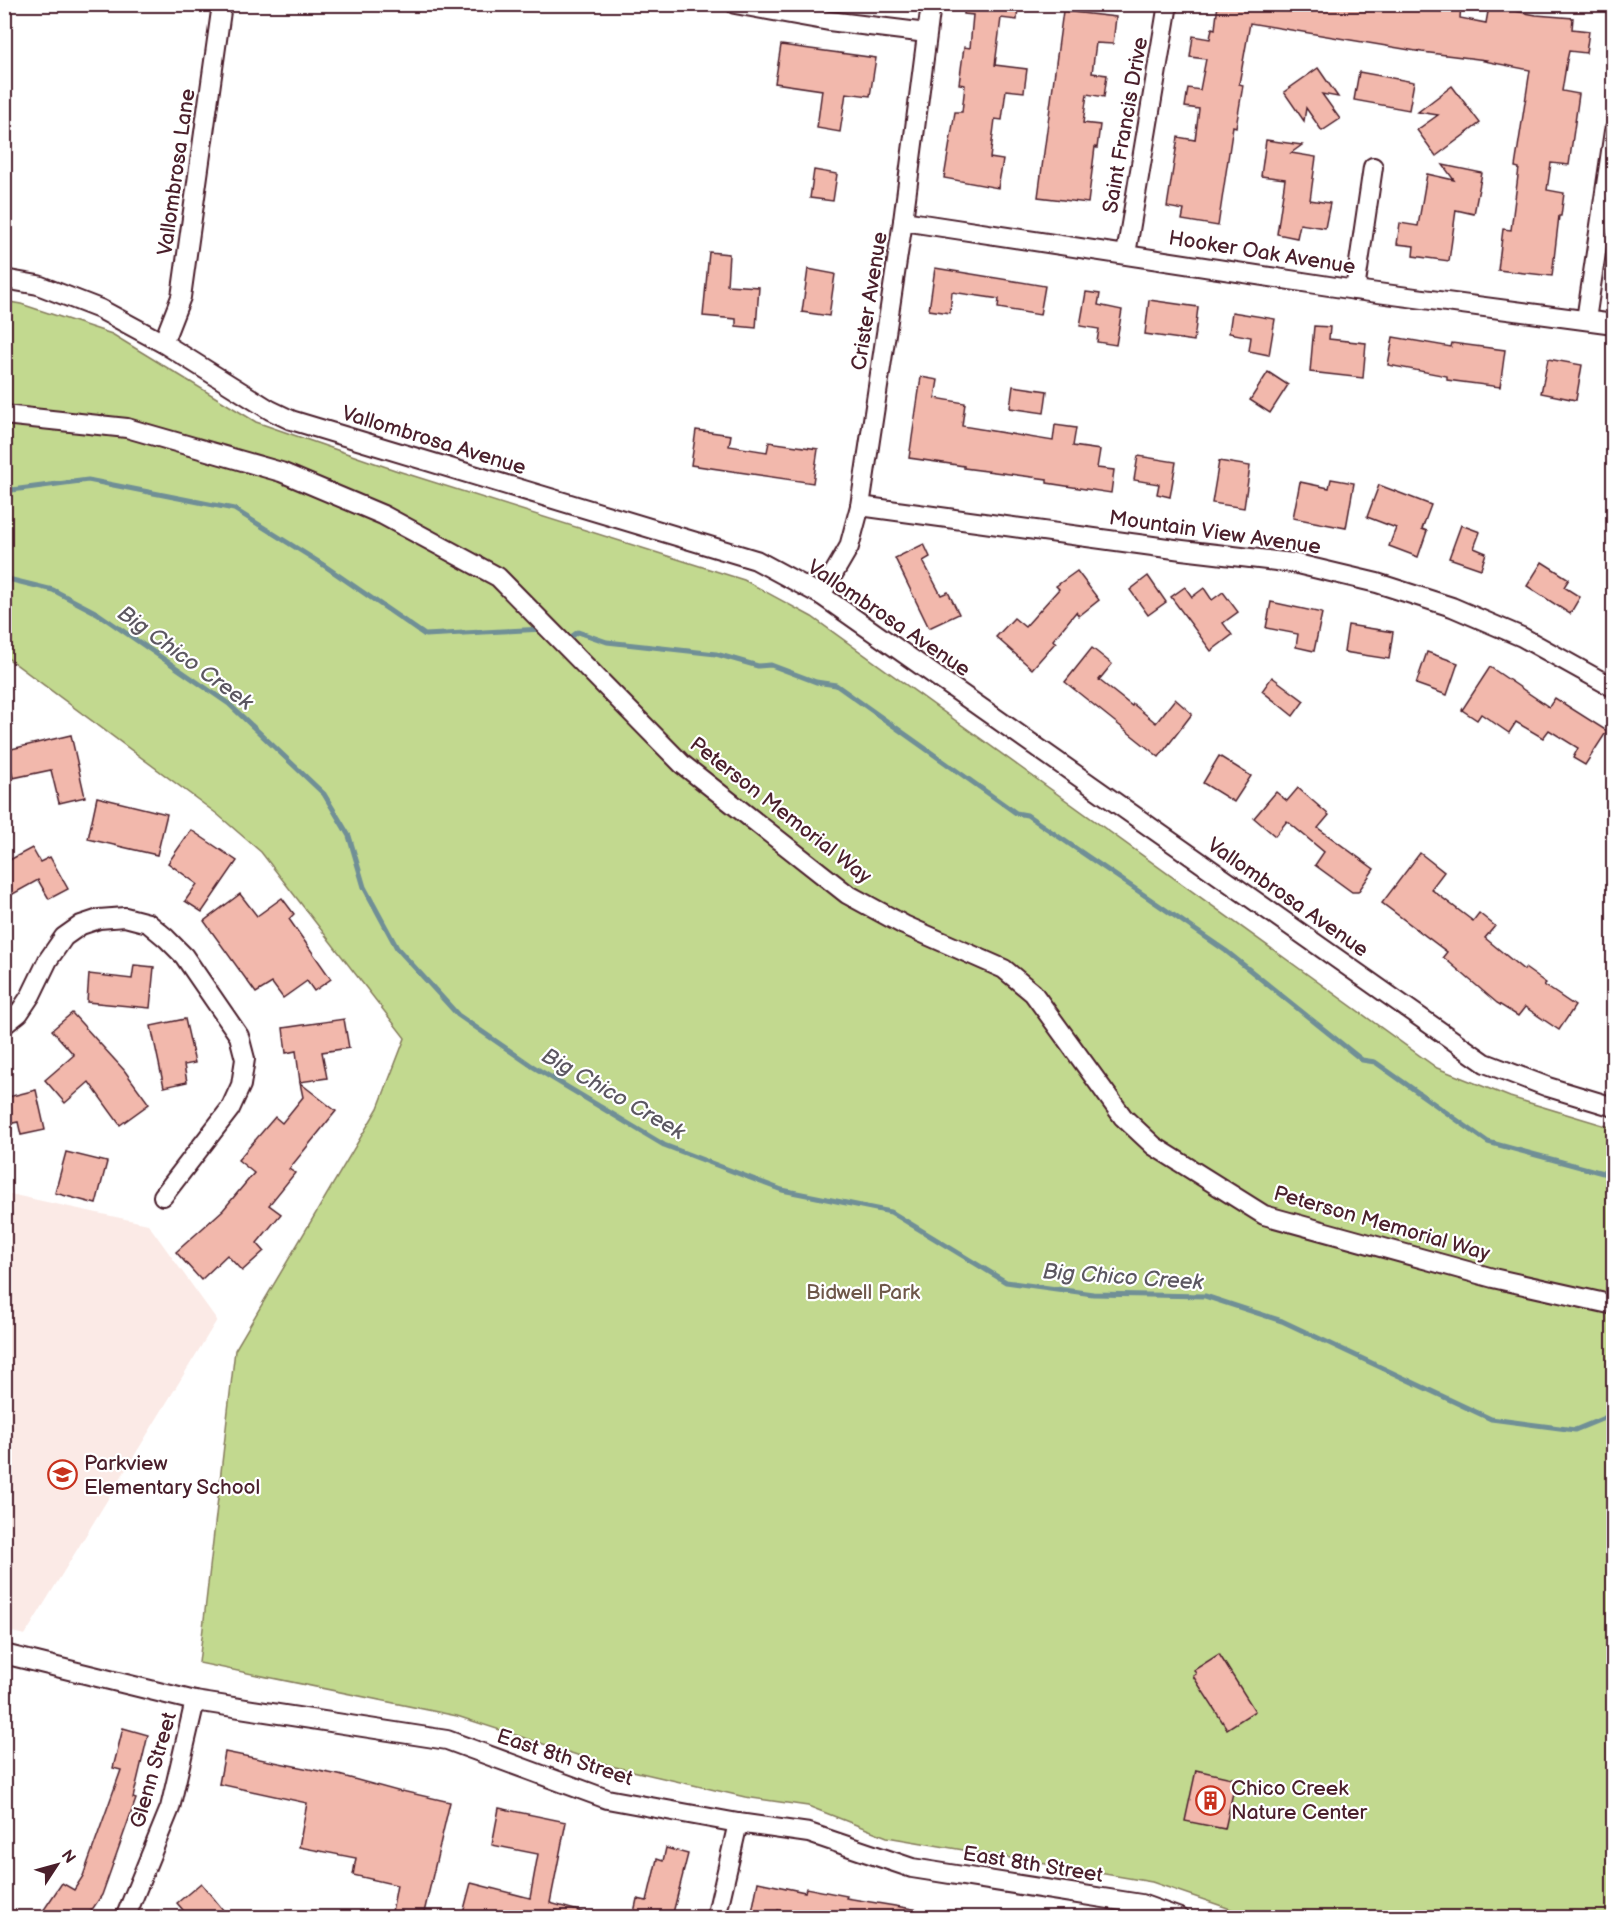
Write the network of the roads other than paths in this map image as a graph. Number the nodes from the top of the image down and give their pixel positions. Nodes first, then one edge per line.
1 (222, 4) edge
2 (735, 4) edge
3 (931, 4) edge
4 (1168, 4) edge
5 (927, 33) junction
6 (1614, 131) edge
7 (1373, 167) dead end
8 (903, 221) junction
9 (1126, 254) junction
10 (4, 279) edge
11 (1355, 290) junction
12 (1586, 320) junction
13 (1614, 324) edge
14 (163, 343) junction
15 (4, 415) edge
16 (860, 506) junction
17 (821, 595) junction
18 (1614, 688) edge
19 (4, 1025) edge
20 (1614, 1107) edge
21 (163, 1196) dead end
22 (1614, 1305) edge
23 (4, 1654) edge
24 (195, 1701) junction
25 (738, 1823) junction
26 (125, 1917) edge
27 (716, 1917) edge
28 (1180, 1917) edge

1 - 14 street, Vallombrosa Lane
2 - 5 street
3 - 5 street, Crister Avenue
4 - 9 street, Saint Francis Drive
5 - 8 street, Crister Avenue
6 - 12 street
7 - 11 street
8 - 9 street, Hooker Oak Avenue
8 - 16 street, Crister Avenue
9 - 11 street, Hooker Oak Avenue
10 - 14 street, Vallombrosa Avenue
11 - 12 street, Hooker Oak Avenue
12 - 13 street, Hooker Oak Avenue
14 - 17 street, Vallombrosa Avenue
15 - 22 street, Peterson Memorial Way
16 - 17 street, Crister Avenue
16 - 18 street, Mountain View Avenue
17 - 20 street, Vallombrosa Avenue
19 - 21 street
23 - 24 street, East 8th Street
24 - 25 street, East 8th Street
24 - 26 street, Glenn Street
25 - 27 street
25 - 28 street, East 8th Street

